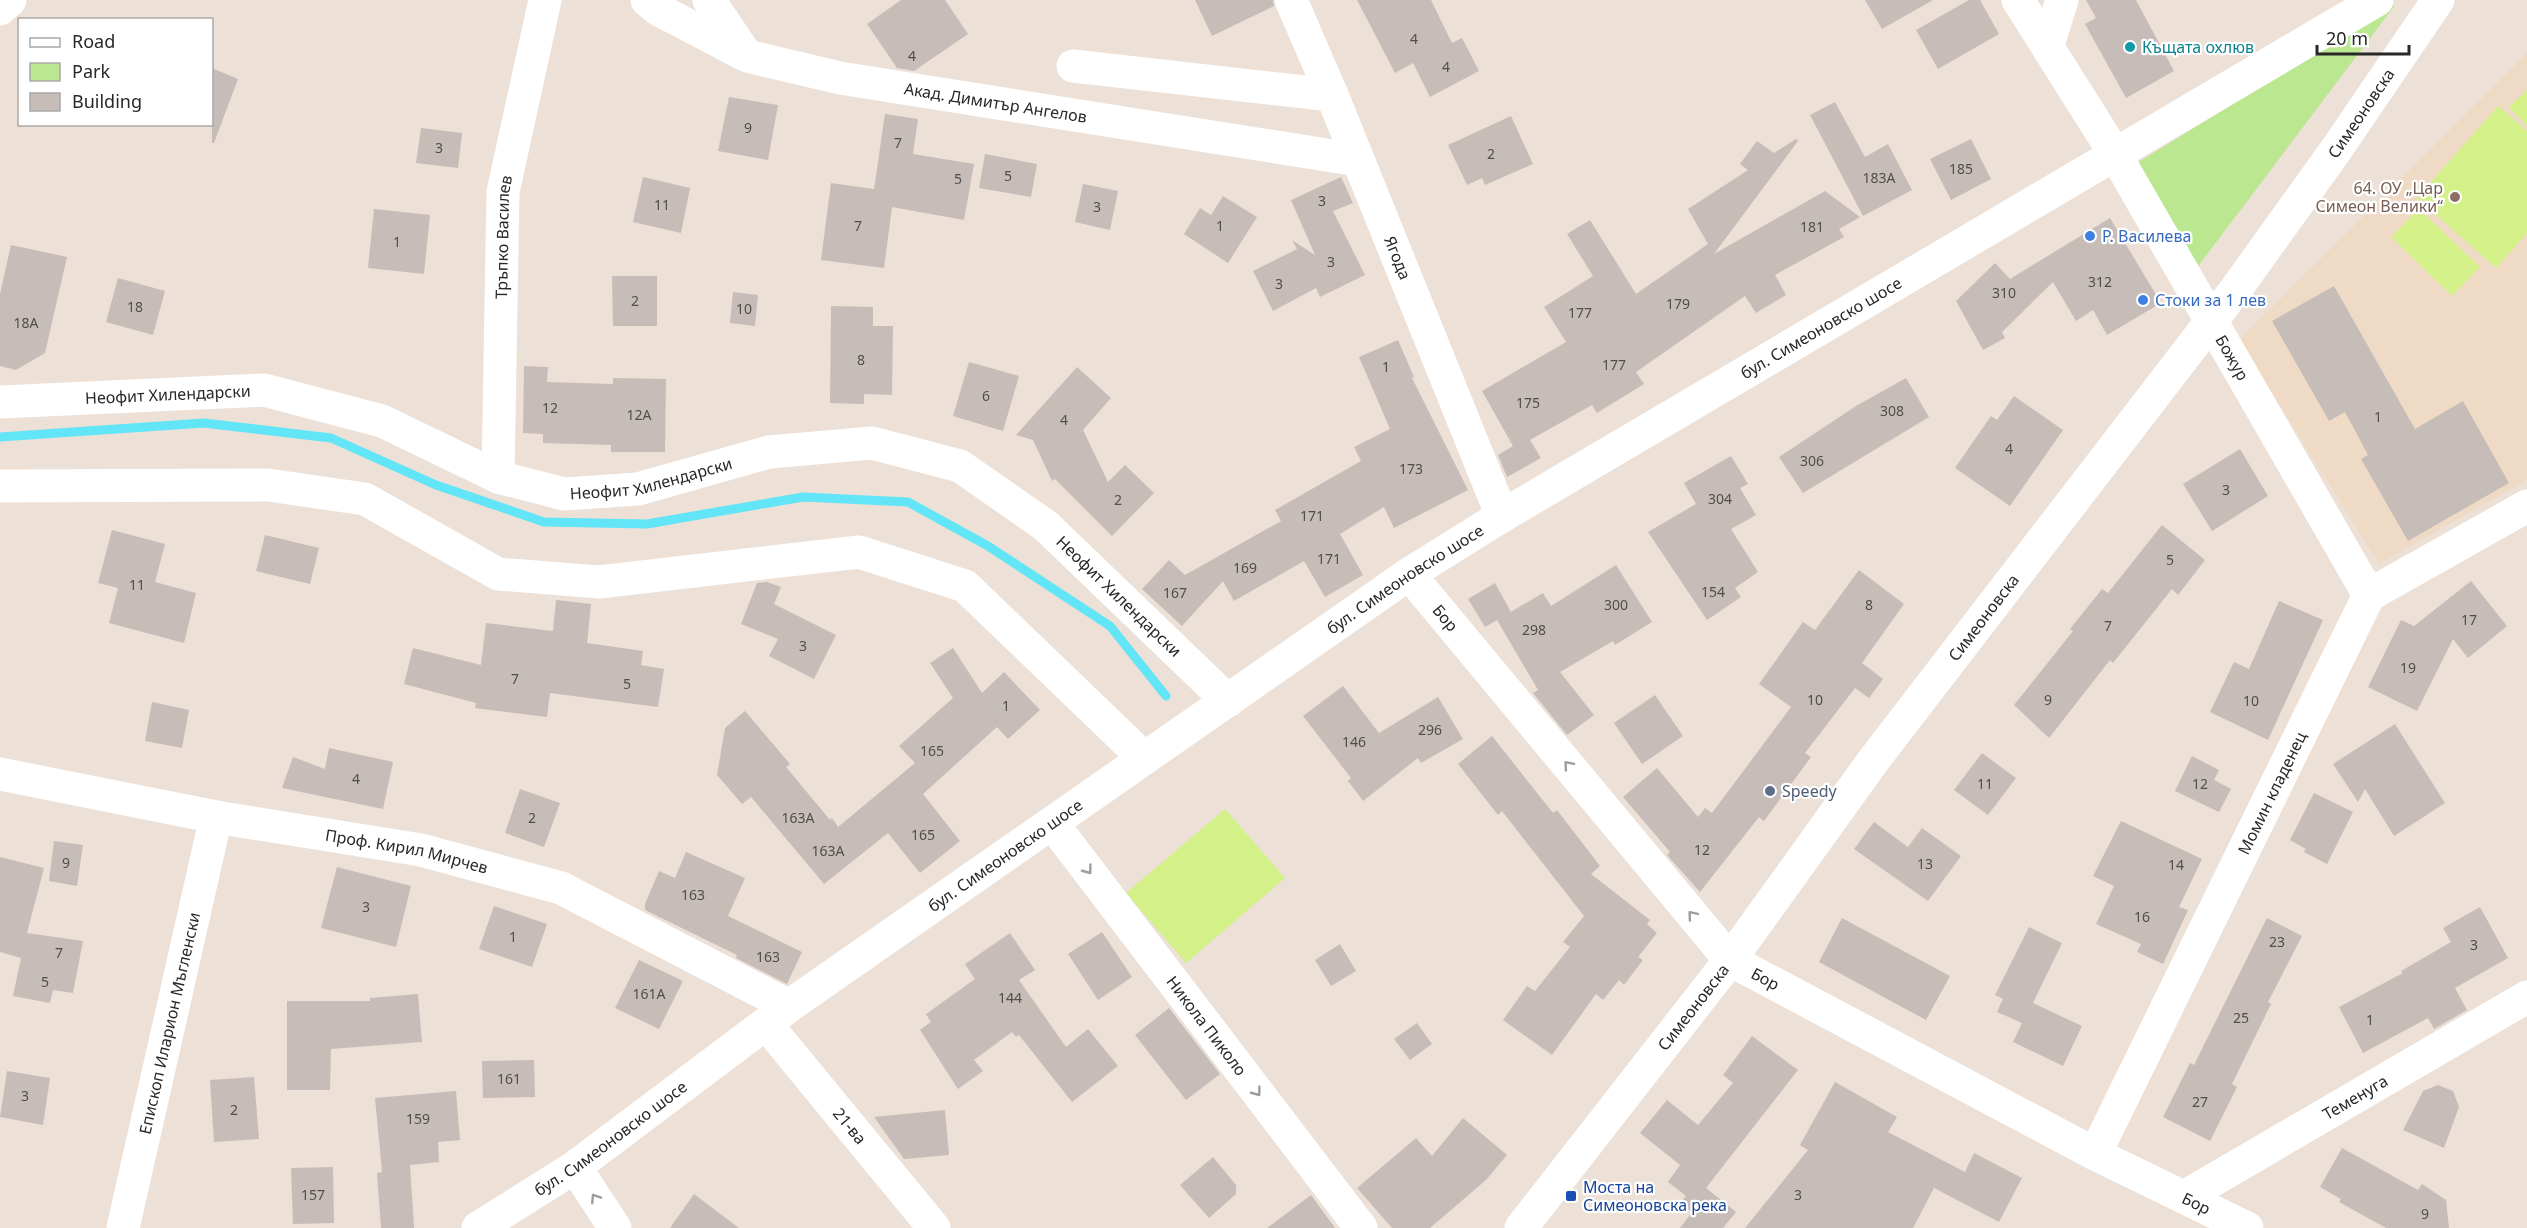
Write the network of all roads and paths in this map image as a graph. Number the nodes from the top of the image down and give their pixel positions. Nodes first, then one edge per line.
1 (10, 0) edge
2 (545, 0) edge
3 (647, 0) edge
4 (709, 0) edge
5 (1291, 0) edge
6 (2018, 0) edge
7 (2062, 0) edge
8 (2377, 0) edge
9 (2438, 0) edge
10 (0, 9) edge
11 (2048, 45) junction
12 (747, 56) junction
13 (1073, 66) dead end
14 (1332, 94) junction
15 (2115, 154) junction
16 (1358, 160) junction
17 (2212, 321) junction
18 (0, 402) edge
19 (498, 477) junction
20 (0, 486) edge
21 (2527, 506) edge
22 (1502, 516) junction
23 (1409, 574) junction
24 (2370, 595) junction
25 (1228, 700) junction
26 (1144, 758) junction
27 (0, 774) edge
28 (216, 817) junction
29 (1052, 824) junction
30 (1730, 960) junction
31 (2527, 997) edge
32 (777, 1015) junction
33 (2095, 1154) junction
34 (575, 1167) junction
35 (2184, 1197) junction
36 (123, 1228) edge
37 (478, 1228) edge
38 (615, 1228) edge
39 (934, 1228) edge
40 (1361, 1228) edge
41 (1521, 1228) edge
42 (2247, 1228) edge

1 - 10 street
2 - 19 street, Тръпко Василев
3 - 12 street, Акад. Димитър Ангелов
4 - 12 street
5 - 14 street, Ягода
6 - 11 street, Божур
7 - 11 street
8 - 15 street, бул. Симеоновско шосе
9 - 17 street, Симеоновска
11 - 15 street, Божур
12 - 16 street, Акад. Димитър Ангелов
13 - 14 street
14 - 16 street, Ягода
15 - 17 street, Божур
15 - 22 street, бул. Симеоновско шосе
16 - 22 street, Ягода
17 - 24 street, Божур
17 - 30 street, Симеоновска
18 - 19 street, Неофит Хилендарски
19 - 25 street, Неофит Хилендарски
20 - 26 street
21 - 24 street
22 - 23 street, бул. Симеоновско шосе
23 - 25 street, бул. Симеоновско шосе
30 -> 23 street, Бор
24 - 33 street, Момин кладенец
25 - 26 street, бул. Симеоновско шосе
26 - 29 street, бул. Симеоновско шосе
27 - 28 street, Проф. Кирил Мирчев
28 - 32 street, Проф. Кирил Мирчев
28 - 36 street, Епископ Иларион Мъгленски
29 - 32 street, бул. Симеоновско шосе
29 -> 40 street, Никола Пиколо
30 - 33 street, Бор
30 - 41 street, Симеоновска
31 - 35 street, Теменуга
32 - 34 street, бул. Симеоновско шосе
32 - 39 street, 21-ва
33 - 35 street, Бор
34 - 37 street, бул. Симеоновско шосе
38 -> 34 street
35 - 42 street, Бор

